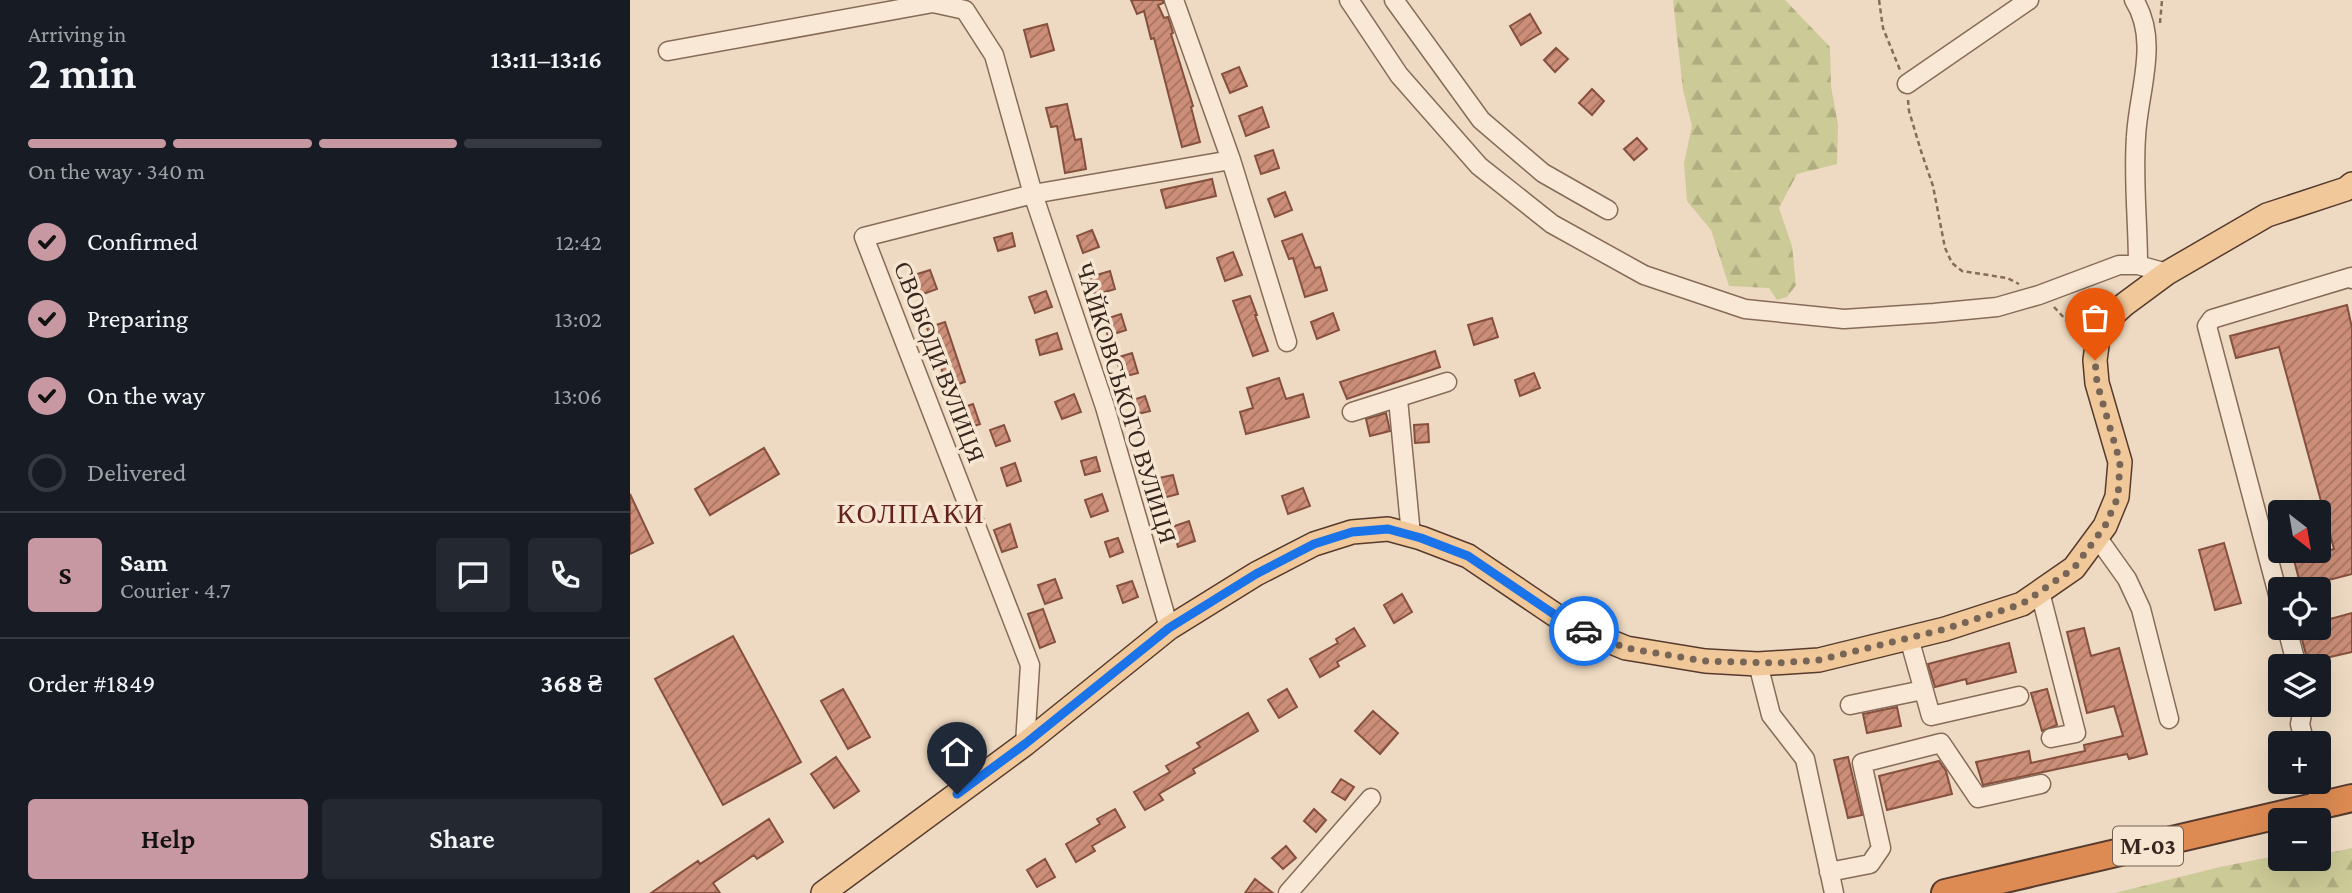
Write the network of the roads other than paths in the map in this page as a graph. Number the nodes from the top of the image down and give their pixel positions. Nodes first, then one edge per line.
1 (1174, 0) edge
2 (1349, 0) edge
3 (1394, 0) edge
4 (2029, 0) edge
5 (2134, 0) edge
6 (668, 51) dead end
7 (1907, 84) road end
8 (1231, 160) junction
9 (2352, 184) edge
10 (1033, 194) junction
11 (1608, 210) dead end
12 (2138, 265) junction
13 (2167, 273) junction
14 (2352, 279) edge
15 (1287, 342) dead end
16 (1447, 382) dead end
17 (1398, 399) junction
18 (1352, 412) dead end
19 (1416, 536) junction
20 (2097, 537) junction
21 (2274, 577) edge
22 (2040, 592) junction
23 (1169, 628) junction
24 (1909, 638) junction
25 (1758, 664) junction
26 (1923, 690) junction
27 (2018, 696) dead end
28 (1850, 705) dead end
29 (2169, 719) dead end
30 (2051, 738) dead end
31 (1025, 744) junction
32 (2041, 783) dead end
33 (2319, 794) edge
34 (1371, 798) dead end
35 (2352, 799) edge
36 (1829, 872) junction
37 (822, 893) edge
38 (1288, 893) edge
39 (1834, 893) edge
40 (1945, 893) edge

1 - 8 street
2 - 12 street
3 - 11 street
4 - 7 street
5 - 12 street
6 - 10 street, ЧАЙКОВСЬКОГО ВУЛИЦЯ
8 - 10 street
8 - 15 street
9 - 13 main road
10 - 23 street, ЧАЙКОВСЬКОГО ВУЛИЦЯ
10 - 31 street, СВОБОДИ ВУЛИЦЯ
12 - 13 street
13 - 20 main road
14 - 21 street
16 - 17 street
17 - 18 street
17 - 19 street
19 - 23 main road
19 - 25 main road
20 - 22 main road
20 - 29 street
22 - 24 main road
22 - 30 street
23 - 31 main road
24 - 25 main road
24 - 26 street
25 - 36 street
26 - 27 street
26 - 28 street
31 - 37 main road
32 - 36 street
33 - 35 highway, М-03
33 - 40 highway, М-03
34 - 38 street
36 - 39 street

